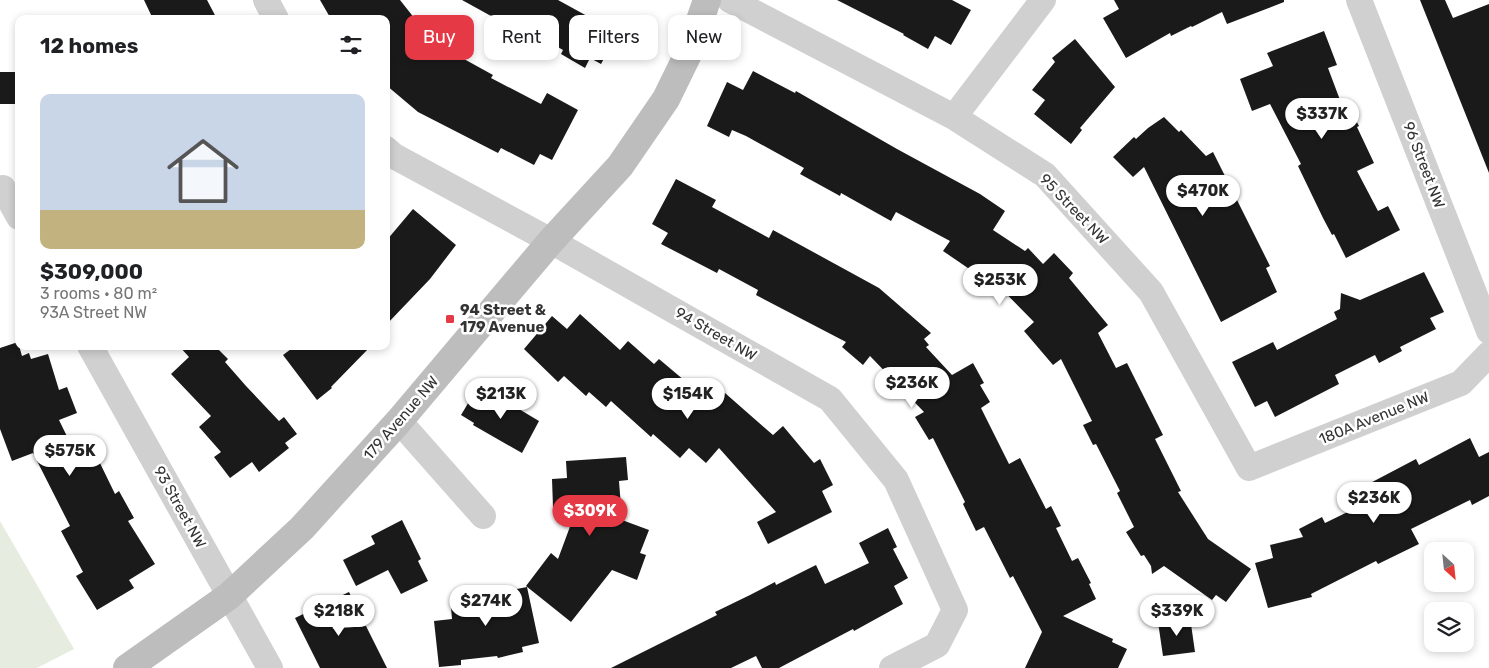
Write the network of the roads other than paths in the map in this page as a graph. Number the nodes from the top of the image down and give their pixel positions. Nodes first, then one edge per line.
1 (266, 0) edge
2 (707, 0) edge
3 (730, 0) edge
4 (1043, 0) edge
5 (1359, 0) edge
6 (274, 15) edge
7 (954, 117) junction
8 (390, 152) edge
9 (3, 188) dead end
10 (15, 210) edge
11 (551, 241) junction
12 (1489, 331) edge
13 (92, 350) edge
14 (1489, 354) edge
15 (399, 421) junction
16 (1248, 468) joint
17 (483, 516) dead end
18 (229, 596) junction
19 (127, 668) edge
20 (270, 668) edge
21 (892, 668) edge

1 - 6 street
2 - 11 street, 179 Avenue NW
3 - 7 street, 95 Street NW
4 - 7 street
5 - 12 street, 96 Street NW
7 - 16 street, 95 Street NW
8 - 11 street, 94 Street NW
9 - 10 street
11 - 15 street, 179 Avenue NW
11 - 21 street, 94 Street NW
13 - 18 street, 93 Street NW
14 - 16 street, 180A Avenue NW
15 - 17 street
15 - 18 street, 179 Avenue NW
18 - 19 street, 179 Avenue NW
18 - 20 street, 93 Street NW

